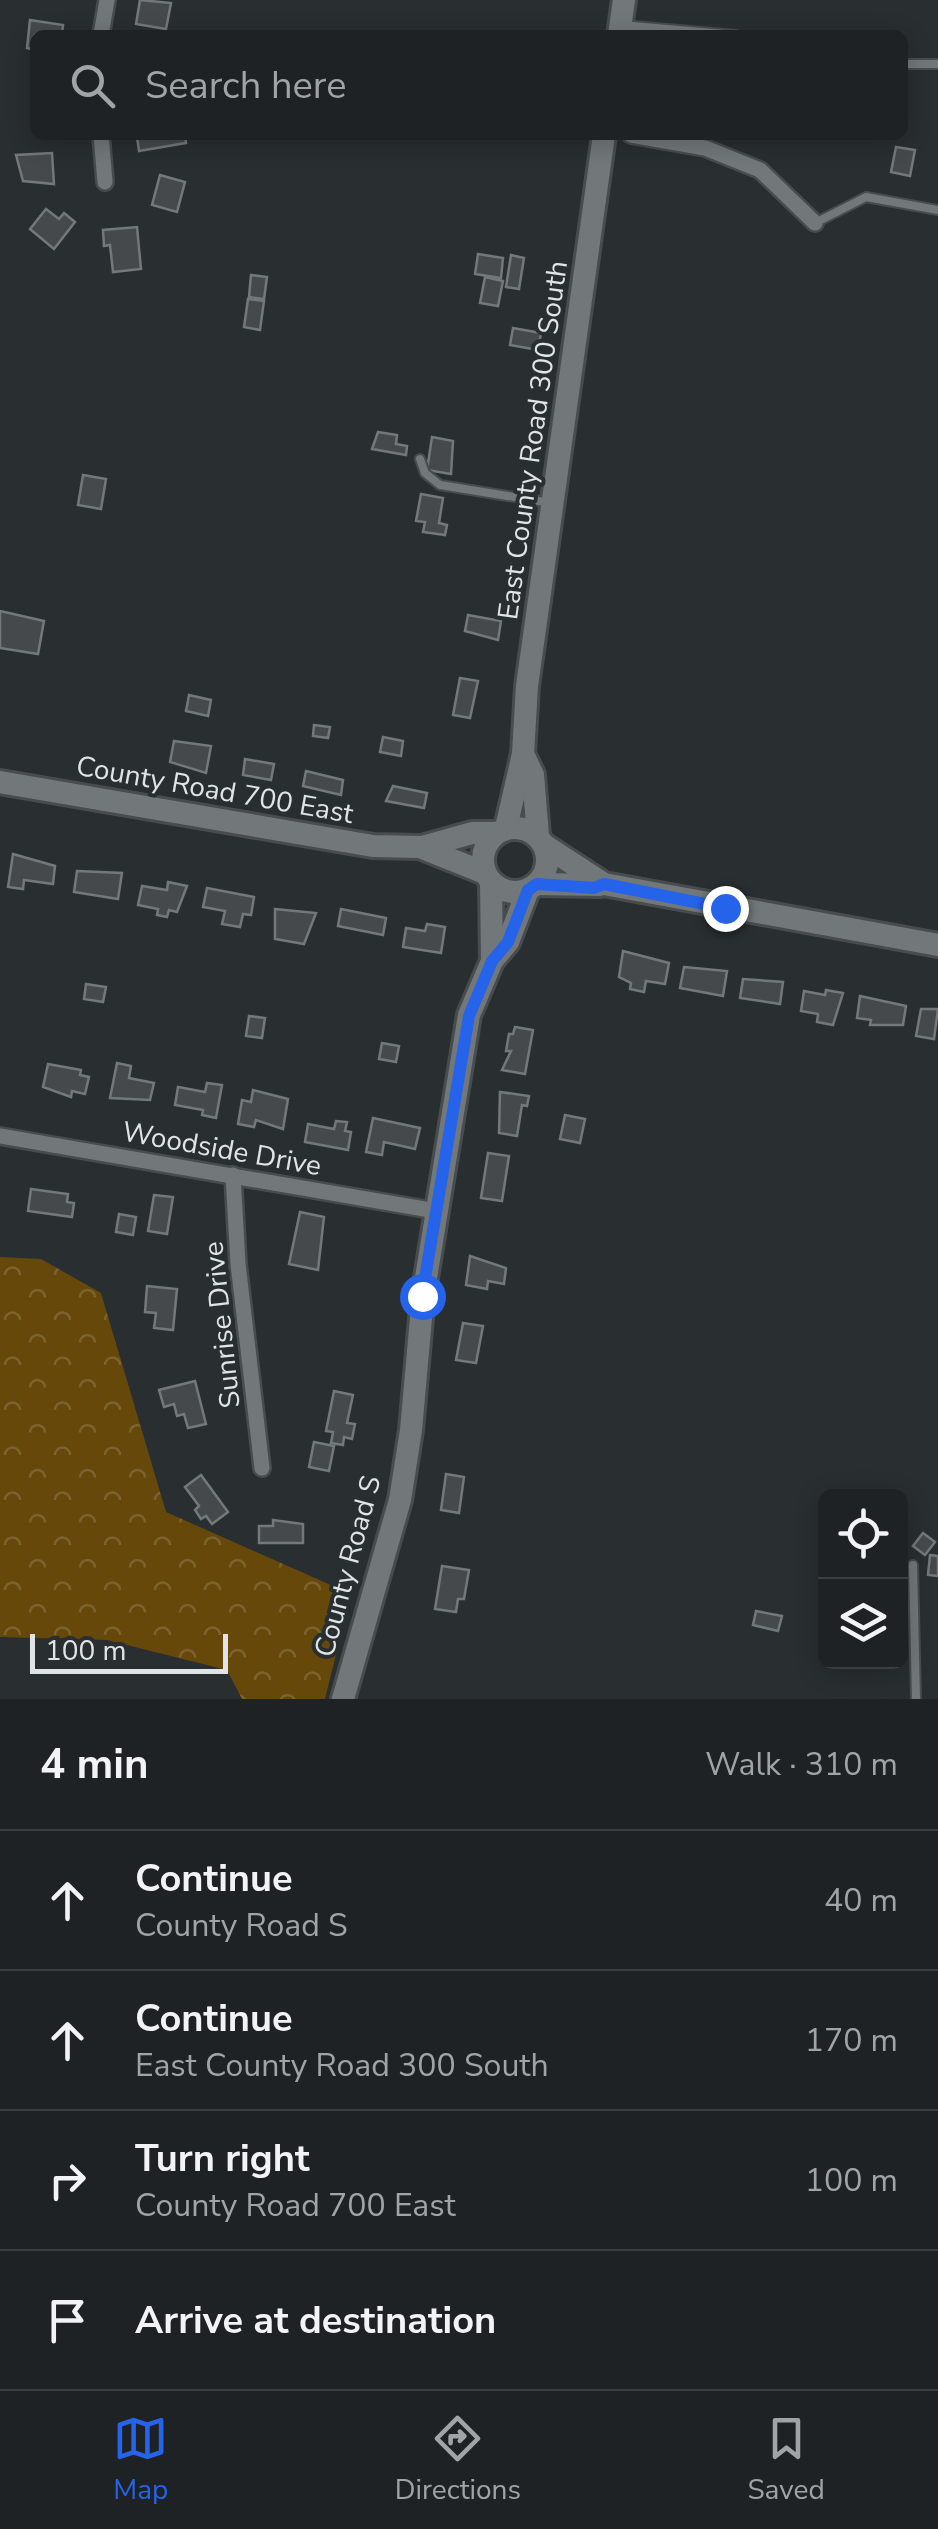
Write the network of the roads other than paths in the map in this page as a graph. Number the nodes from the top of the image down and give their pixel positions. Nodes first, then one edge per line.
1 (107, 0) edge
2 (624, 0) edge
3 (102, 30) edge
4 (620, 30) edge
5 (908, 64) edge
6 (938, 64) edge
7 (102, 140) edge
8 (603, 140) edge
9 (658, 140) edge
10 (106, 182) dead end
11 (938, 210) edge
12 (815, 224) joint
13 (420, 459) dead end
14 (556, 504) junction
15 (522, 754) junction
16 (0, 782) edge
17 (501, 830) junction
18 (541, 841) junction
19 (420, 847) junction
20 (488, 878) junction
21 (604, 884) junction
22 (533, 887) junction
23 (938, 945) edge
24 (492, 961) junction
25 (0, 1136) edge
26 (233, 1175) junction
27 (436, 1211) junction
28 (262, 1468) dead end
29 (912, 1565) dead end
30 (343, 1699) edge
31 (916, 1699) edge

1 - 3 street
2 - 4 street
5 - 6 lane
7 - 10 street
8 - 14 street, East County Road 300 South
9 - 12 street
11 - 12 lane
13 - 14 lane
14 - 15 street, East County Road 300 South
15 - 17 street, East County Road 300 South
15 - 18 street, East County Road 300 South
16 - 19 street, County Road 700 East
17 - 18 street
17 - 19 street, County Road 700 East
17 - 20 street
18 - 21 street
18 - 22 street
19 - 20 street, County Road 700 East
20 - 22 street
20 - 24 street
21 - 22 street
21 - 23 street
22 - 24 street
24 - 27 street
25 - 26 street, Woodside Drive
26 - 27 street, Woodside Drive
26 - 28 street, Sunrise Drive
27 - 30 street, County Road S
29 - 31 lane

